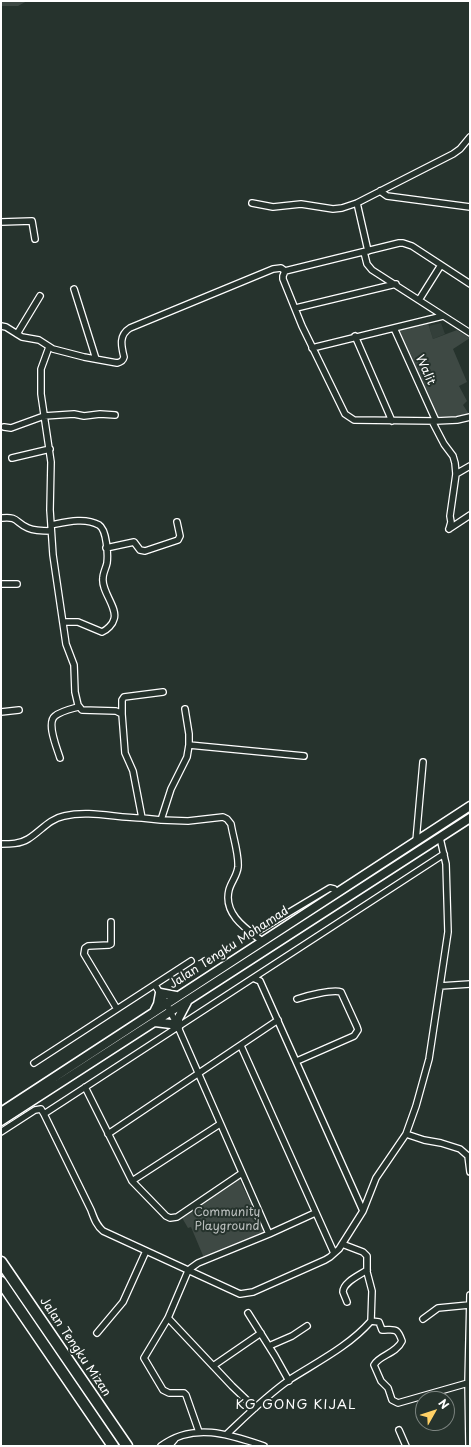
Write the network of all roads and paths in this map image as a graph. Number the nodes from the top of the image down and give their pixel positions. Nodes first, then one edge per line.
1 (470, 137) edge
2 (380, 191) junction
3 (252, 203) dead end
4 (356, 203) junction
5 (470, 207) edge
6 (1, 222) edge
7 (35, 239) dead end
8 (366, 252) junction
9 (441, 265) junction
10 (285, 271) junction
11 (396, 284) junction
12 (470, 284) edge
13 (74, 289) dead end
14 (40, 296) dead end
15 (419, 300) junction
16 (296, 308) junction
17 (443, 316) junction
18 (1, 326) edge
19 (394, 328) junction
20 (470, 333) edge
21 (17, 334) junction
22 (355, 336) junction
23 (49, 347) junction
24 (312, 348) junction
25 (96, 359) junction
26 (44, 416) junction
27 (115, 416) dead end
28 (470, 417) edge
29 (392, 421) junction
30 (434, 421) junction
31 (4, 427) dead end
32 (50, 448) junction
33 (12, 458) dead end
34 (470, 466) edge
35 (456, 474) junction
36 (470, 515) edge
37 (2, 518) edge
38 (177, 522) dead end
39 (51, 528) junction
40 (106, 548) junction
41 (1, 584) edge
42 (17, 584) dead end
43 (63, 622) junction
44 (163, 692) dead end
45 (78, 707) junction
46 (185, 709) dead end
47 (19, 710) dead end
48 (1, 712) edge
49 (122, 714) junction
50 (189, 745) junction
51 (304, 756) dead end
52 (60, 758) dead end
53 (423, 762) dead end
54 (470, 806) edge
55 (142, 818) junction
56 (470, 818) edge
57 (160, 820) junction
58 (440, 838) junction
59 (416, 841) junction
60 (1, 844) edge
61 (444, 854) junction
62 (337, 893) junction
63 (111, 922) dead end
64 (253, 934) junction
65 (262, 941) junction
66 (190, 960) dead end
67 (254, 978) junction
68 (470, 984) edge
69 (155, 985) junction
70 (440, 986) junction
71 (160, 993) junction
72 (176, 996) junction
73 (298, 999) dead end
74 (189, 1000) junction
75 (166, 1003) junction
76 (117, 1009) junction
77 (154, 1011) junction
78 (171, 1012) junction
79 (278, 1020) junction
80 (154, 1022) junction
81 (178, 1027) junction
82 (241, 1046) junction
83 (296, 1061) junction
84 (34, 1063) dead end
85 (198, 1074) junction
86 (85, 1087) junction
87 (1, 1112) edge
88 (44, 1114) junction
89 (1, 1122) edge
90 (220, 1124) junction
91 (1, 1132) edge
92 (108, 1134) junction
93 (406, 1134) junction
94 (470, 1172) edge
95 (242, 1173) junction
96 (132, 1181) junction
97 (363, 1210) junction
98 (316, 1213) junction
99 (269, 1234) junction
100 (342, 1244) junction
101 (146, 1251) junction
102 (334, 1253) junction
103 (1, 1262) edge
104 (367, 1270) junction
105 (188, 1271) junction
106 (1, 1282) edge
107 (470, 1295) edge
108 (347, 1302) dead end
109 (470, 1305) edge
110 (248, 1313) dead end
111 (168, 1318) junction
112 (423, 1319) dead end
113 (371, 1322) junction
114 (307, 1326) dead end
115 (260, 1332) junction
116 (98, 1333) dead end
117 (269, 1346) junction
118 (213, 1366) junction
119 (289, 1381) junction
120 (468, 1383) junction
121 (255, 1408) junction
122 (399, 1430) dead end
123 (198, 1432) junction
124 (227, 1434) junction
125 (175, 1439) junction
126 (113, 1446) edge
127 (127, 1446) edge
128 (161, 1446) edge
129 (169, 1446) edge
130 (264, 1446) edge
131 (406, 1446) edge
132 (469, 1446) edge

1 - 2 street
2 - 4 street
2 - 5 street
3 - 4 street
4 - 8 street
6 - 7 street
8 - 9 street
8 - 10 street
8 - 11 street
9 - 12 street
9 - 15 street
10 - 16 street
10 - 25 street
11 - 15 street
11 - 16 street
13 - 25 street
14 - 21 street
15 - 17 street
16 - 24 street
17 - 19 street
17 - 20 street
18 - 21 street
19 - 22 street
19 - 30 street, Walit
21 - 23 street
22 - 24 street
22 - 29 street
23 - 25 street
23 - 26 street
24 - 29 street
26 - 27 street
26 - 31 street
26 - 32 street
28 - 30 street
29 - 30 street
30 - 35 street, Walit
32 - 33 street
32 - 39 street
34 - 35 street
35 - 36 street
37 - 39 street
38 - 40 street
39 - 40 street
39 - 43 street
40 - 43 street
41 - 42 street
43 - 45 street
44 - 49 street
45 - 49 street
45 - 52 street
46 - 50 street
47 - 48 street
49 - 55 street
50 - 51 street
50 - 57 street
53 - 59 street
54 - 59 main road, Jalan Tengku Mohamad
55 - 57 street
55 - 60 street
56 - 58 main road, Jalan Tengku Mohamad
57 - 64 street
58 - 61 street
58 - 74 main road, Jalan Tengku Mohamad
59 - 62 main road, Jalan Tengku Mohamad
61 - 67 street
61 - 70 street
62 - 64 street
62 - 65 main road, Jalan Tengku Mohamad
63 - 76 street
64 - 65 street
65 - 72 main road, Jalan Tengku Mohamad
66 - 69 street
67 - 79 street
67 - 81 street
68 - 70 street
69 - 71 street
69 - 76 street
70 - 93 street
71 - 72 main road
71 - 75 street
71 - 77 main road
72 - 75 main road, Jalan Tengku Mohamad
73 - 83 street
74 - 78 main road, Jalan Tengku Mohamad
74 - 81 main road
75 - 77 main road, Jalan Tengku Mohamad
75 - 78 street
76 - 84 street
77 - 87 main road, Jalan Tengku Mohamad
78 - 80 main road, Jalan Tengku Mohamad
78 - 81 street
79 - 82 street
79 - 83 street
80 - 81 main road
80 - 89 main road, Jalan Tengku Mohamad
81 - 85 street
81 - 86 street
82 - 85 street
82 - 98 street
83 - 97 street
85 - 90 street
85 - 92 street
86 - 88 street
86 - 92 street
88 - 91 street
88 - 101 street
90 - 95 street
90 - 96 street
92 - 96 street
93 - 94 street
93 - 97 street
95 - 96 street
95 - 99 street
97 - 100 street
98 - 99 street
98 - 102 street
99 - 105 street
100 - 102 street
100 - 104 street
101 - 105 street
101 - 116 street
102 - 105 street
103 - 127 highway, Jalan Tengku Mizan
104 - 108 street
104 - 113 street
105 - 111 street
106 - 126 highway, Jalan Tengku Mizan
107 - 109 street
109 - 112 street
109 - 120 street
110 - 115 street
111 - 118 street
111 - 123 street
113 - 119 street
113 - 120 street
114 - 117 street
115 - 117 street
115 - 118 street
117 - 119 street
118 - 121 street
119 - 121 street
120 - 132 street
121 - 124 street
122 - 131 street
123 - 124 street
123 - 125 street
124 - 130 street
125 - 128 street
125 - 129 street

